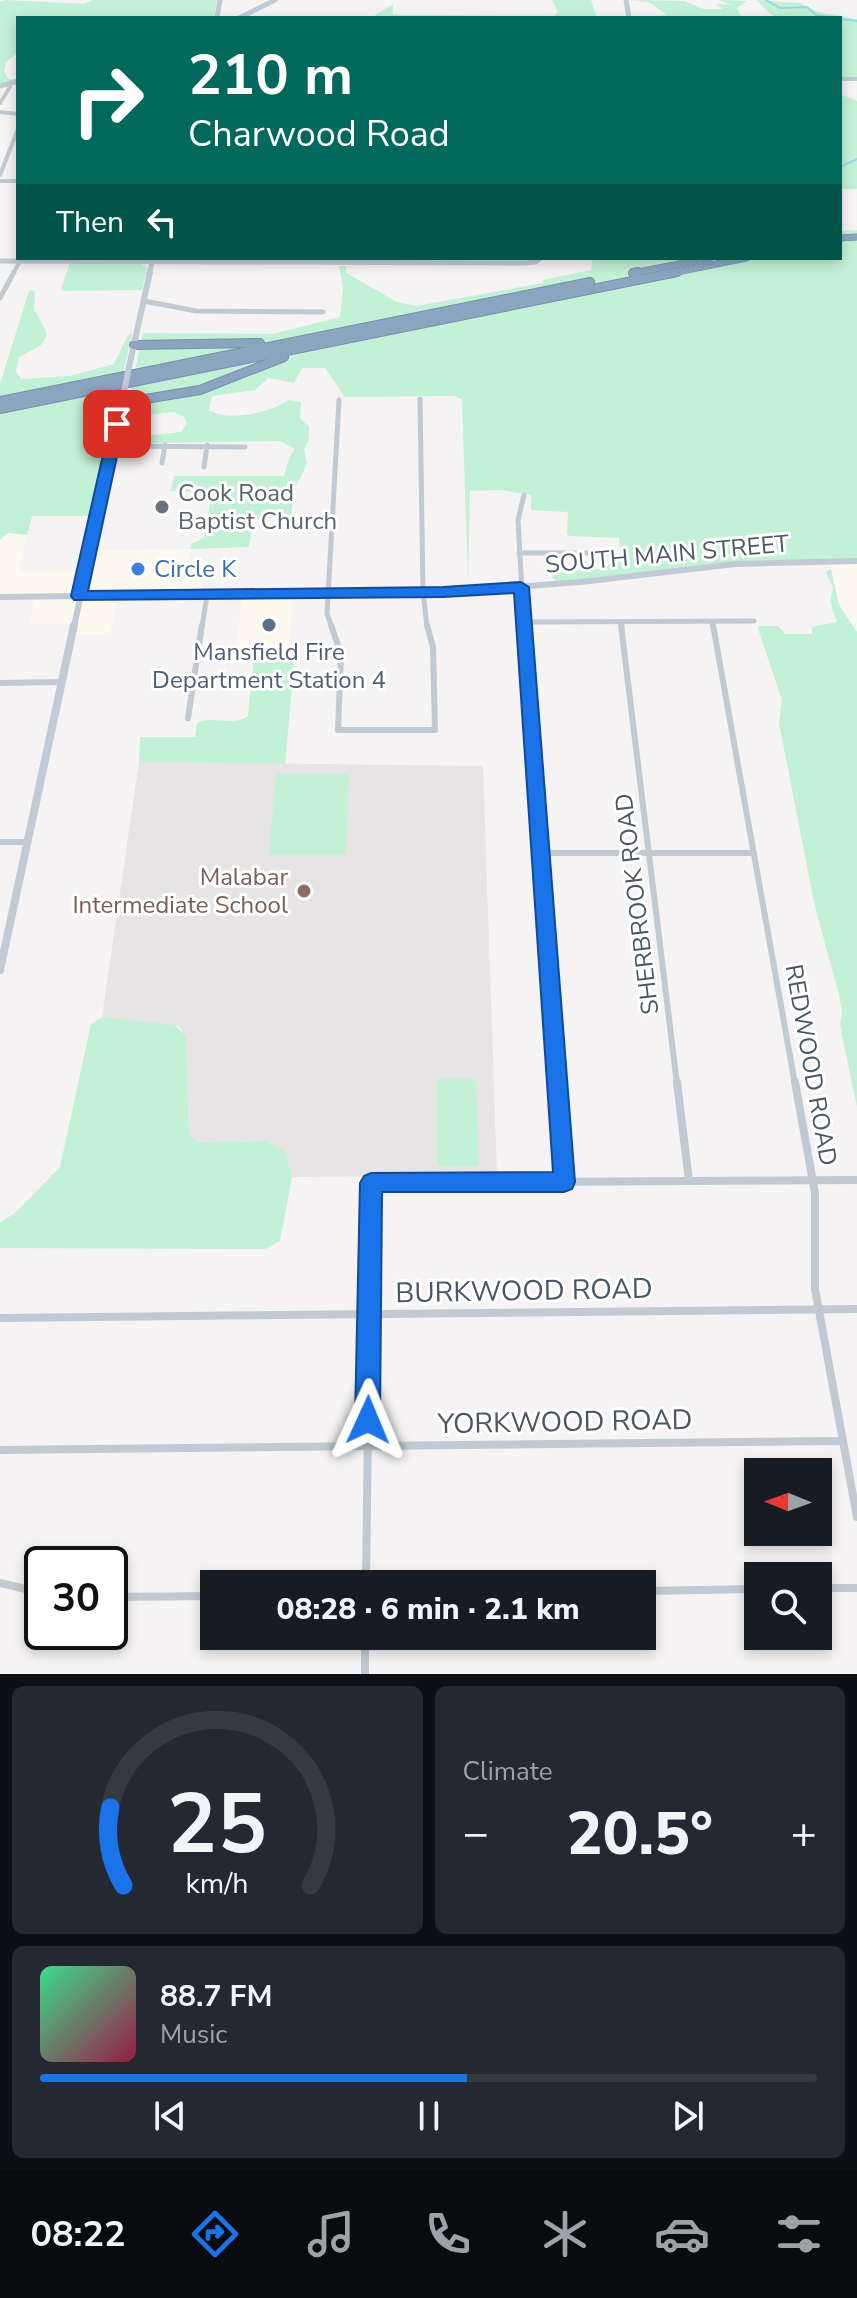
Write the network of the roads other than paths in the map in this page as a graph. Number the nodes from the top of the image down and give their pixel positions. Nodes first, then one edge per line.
1 (275, 0) edge
2 (243, 16) edge
3 (16, 82) edge
4 (8, 84) junction
5 (0, 86) edge
6 (0, 103) edge
7 (16, 134) edge
8 (10, 149) junction
9 (16, 149) edge
10 (0, 178) edge
11 (153, 260) edge
12 (536, 260) edge
13 (700, 260) edge
14 (736, 260) edge
15 (0, 261) edge
16 (20, 261) junction
17 (0, 298) edge
18 (144, 301) junction
19 (323, 312) dead end
20 (414, 325) junction
21 (353, 330) junction
22 (134, 345) junction
23 (420, 399) dead end
24 (339, 400) dead end
25 (0, 401) edge
26 (121, 403) junction
27 (0, 409) edge
28 (165, 445) junction
29 (207, 445) junction
30 (112, 446) junction
31 (245, 447) dead end
32 (162, 463) dead end
33 (204, 467) dead end
34 (524, 495) dead end
35 (519, 553) junction
36 (613, 553) dead end
37 (857, 561) edge
38 (521, 587) junction
39 (423, 592) junction
40 (328, 594) junction
41 (207, 595) junction
42 (79, 596) junction
43 (0, 597) edge
44 (754, 621) dead end
45 (523, 622) junction
46 (621, 622) junction
47 (712, 622) junction
48 (62, 682) junction
49 (0, 683) edge
50 (188, 718) dead end
51 (0, 842) edge
52 (27, 842) junction
53 (541, 853) junction
54 (649, 853) junction
55 (754, 853) junction
56 (5, 927) edge
57 (0, 970) edge
58 (857, 1180) edge
59 (689, 1181) junction
60 (813, 1181) junction
61 (564, 1182) junction
62 (818, 1309) junction
63 (857, 1309) edge
64 (369, 1315) junction
65 (0, 1318) edge
66 (843, 1441) junction
67 (367, 1446) junction
68 (0, 1450) edge
69 (857, 1517) edge
70 (366, 1570) edge
71 (0, 1583) edge
72 (832, 1588) edge
73 (857, 1588) edge
74 (24, 1589) edge
75 (744, 1589) edge
76 (656, 1591) edge
77 (200, 1596) edge
78 (128, 1597) edge
79 (365, 1650) edge
80 (365, 1674) edge

1 - 2 street
3 - 4 street
4 - 5 street
4 - 6 street
7 - 8 street
8 - 9 street
8 - 10 street
11 - 12 street
11 - 16 street
11 - 18 street
13 - 21 highway
14 - 20 highway
15 - 16 street
16 - 17 street
18 - 19 street
18 - 22 street
20 - 26 highway
20 - 27 highway
21 - 22 highway
21 - 25 highway
22 - 26 street, bridge
23 - 39 street
24 - 40 street
26 - 30 street
28 - 29 street
28 - 30 street
28 - 32 street
29 - 31 street
29 - 33 street
30 - 42 street
34 - 35 street
35 - 36 street
35 - 38 street
37 - 38 street, SOUTH MAIN STREET
38 - 39 street, SOUTH MAIN STREET
38 - 45 street
39 - 40 street, SOUTH MAIN STREET
39 - 40 street
40 - 41 street, SOUTH MAIN STREET
41 - 42 street, SOUTH MAIN STREET
41 - 50 street
42 - 43 street, SOUTH MAIN STREET
42 - 48 street
44 - 47 street
45 - 46 street
45 - 53 street
46 - 47 street
46 - 54 street, SHERBROOK ROAD
47 - 55 street, REDWOOD ROAD
48 - 49 street
48 - 52 street
51 - 52 street
52 - 56 street
53 - 54 street
53 - 61 street
54 - 55 street
54 - 59 street, SHERBROOK ROAD
55 - 60 street, REDWOOD ROAD
56 - 57 street
58 - 60 street
59 - 60 street
59 - 61 street
60 - 62 street, REDWOOD ROAD
61 - 64 street
62 - 63 street, BURKWOOD ROAD
62 - 64 street, BURKWOOD ROAD
62 - 66 street, REDWOOD ROAD
64 - 65 street, BURKWOOD ROAD
64 - 67 street
66 - 67 street, YORKWOOD ROAD
66 - 69 street, REDWOOD ROAD
67 - 68 street, YORKWOOD ROAD
67 - 70 street
71 - 74 street
72 - 73 street
75 - 76 street
77 - 78 street
79 - 80 street

